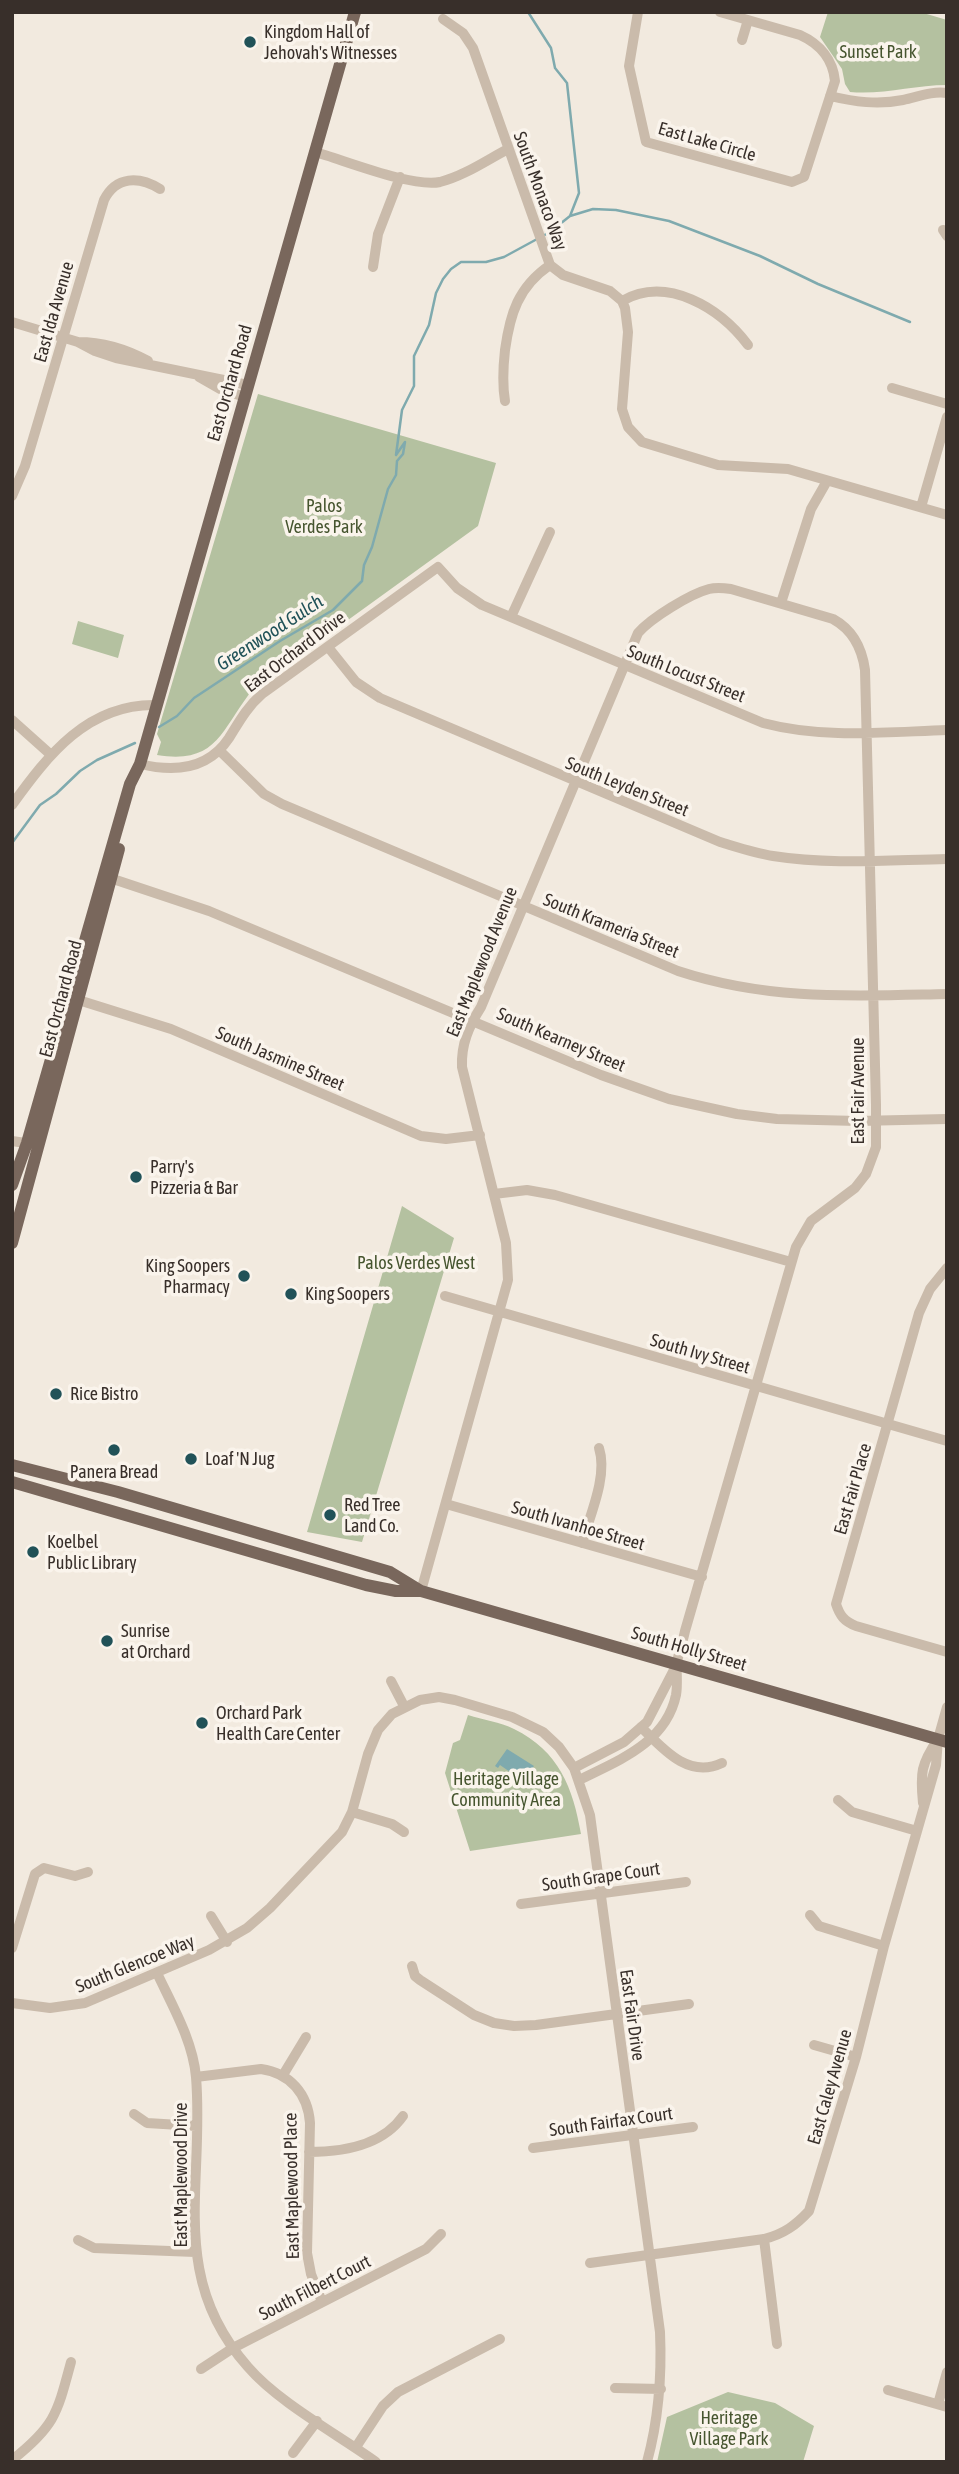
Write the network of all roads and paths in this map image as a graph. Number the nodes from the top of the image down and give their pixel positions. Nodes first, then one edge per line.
1 (355, 12) edge
2 (638, 12) edge
3 (720, 12) edge
4 (443, 19) dead end
5 (748, 20) junction
6 (742, 40) dead end
7 (947, 93) edge
8 (830, 96) junction
9 (509, 149) junction
10 (315, 152) junction
11 (400, 177) junction
12 (160, 189) dead end
13 (550, 265) junction
14 (373, 267) dead end
15 (622, 301) junction
16 (12, 322) edge
17 (63, 337) junction
18 (748, 345) dead end
19 (892, 388) dead end
20 (246, 391) junction
21 (505, 401) dead end
22 (947, 404) edge
23 (947, 417) edge
24 (827, 481) junction
25 (12, 496) edge
26 (921, 508) junction
27 (947, 515) edge
28 (550, 532) dead end
29 (438, 566) joint
30 (781, 603) junction
31 (511, 617) junction
32 (328, 647) junction
33 (623, 666) junction
34 (156, 705) junction
35 (12, 720) edge
36 (947, 730) edge
37 (866, 732) junction
38 (219, 750) junction
39 (50, 754) junction
40 (139, 764) junction
41 (574, 782) junction
42 (12, 805) edge
43 (947, 859) edge
44 (870, 860) junction
45 (107, 877) junction
46 (522, 906) junction
47 (947, 994) edge
48 (873, 996) junction
49 (74, 999) junction
50 (472, 1021) junction
51 (947, 1119) edge
52 (876, 1121) junction
53 (480, 1135) junction
54 (12, 1141) edge
55 (33, 1144) junction
56 (12, 1185) edge
57 (494, 1194) junction
58 (12, 1243) edge
59 (792, 1262) junction
60 (947, 1268) edge
61 (445, 1296) dead end
62 (501, 1313) junction
63 (756, 1387) junction
64 (888, 1424) junction
65 (947, 1441) edge
66 (599, 1448) dead end
67 (12, 1465) edge
68 (12, 1482) edge
69 (446, 1504) junction
70 (582, 1543) junction
71 (702, 1577) junction
72 (421, 1591) junction
73 (947, 1652) edge
74 (677, 1664) junction
75 (391, 1681) dead end
76 (404, 1706) junction
77 (947, 1707) edge
78 (642, 1727) junction
79 (652, 1738) junction
80 (942, 1740) edge
81 (722, 1763) dead end
82 (574, 1768) junction
83 (579, 1780) junction
84 (838, 1800) dead end
85 (352, 1812) junction
86 (917, 1831) junction
87 (404, 1832) dead end
88 (88, 1872) dead end
89 (686, 1882) dead end
90 (600, 1894) junction
91 (521, 1904) dead end
92 (810, 1915) dead end
93 (211, 1916) dead end
94 (227, 1942) junction
95 (884, 1946) junction
96 (12, 1948) edge
97 (412, 1966) dead end
98 (157, 1973) junction
99 (12, 2003) edge
100 (689, 2004) dead end
101 (617, 2015) junction
102 (306, 2037) dead end
103 (814, 2045) dead end
104 (856, 2057) junction
105 (283, 2075) junction
106 (196, 2077) junction
107 (134, 2114) dead end
108 (403, 2116) dead end
109 (196, 2126) junction
110 (693, 2127) dead end
111 (633, 2134) junction
112 (533, 2148) dead end
113 (309, 2152) junction
114 (441, 2234) dead end
115 (764, 2239) junction
116 (78, 2240) dead end
117 (195, 2252) junction
118 (650, 2255) junction
119 (590, 2263) dead end
120 (322, 2302) junction
121 (500, 2339) dead end
122 (777, 2344) dead end
123 (233, 2348) junction
124 (71, 2362) dead end
125 (201, 2369) dead end
126 (947, 2372) edge
127 (615, 2388) dead end
128 (661, 2389) junction
129 (888, 2390) dead end
130 (942, 2405) edge
131 (317, 2421) junction
132 (356, 2448) junction
133 (293, 2453) dead end
134 (12, 2460) edge
135 (376, 2462) edge
136 (647, 2462) edge

1 - 10 main road, East Orchard Road
2 - 8 street, East Lake Circle
3 - 5 street
4 - 9 street, South Monaco Way
5 - 6 street
5 - 8 street
7 - 8 street
9 - 11 street
9 - 13 street, South Monaco Way
10 - 11 street
10 - 20 main road, East Orchard Road
11 - 14 street
12 - 17 street, East Ida Avenue
13 - 15 street, South Monaco Way
13 - 21 street
15 - 18 street
15 - 24 street
16 - 17 street
17 - 20 street
17 - 25 street, East Ida Avenue
19 - 22 street
20 - 34 main road, East Orchard Road
23 - 26 street
24 - 26 street
24 - 30 street
26 - 27 street
28 - 31 street
29 - 31 street, South Locust Street
29 - 32 street, East Orchard Drive
30 - 33 street, East Maplewood Avenue
30 - 37 street, East Fair Avenue
31 - 33 street, South Locust Street
32 - 38 street, East Orchard Drive
32 - 41 street, South Leyden Street
33 - 37 street, South Locust Street
33 - 41 street, East Maplewood Avenue
34 - 39 street
34 - 40 main road, East Orchard Road
35 - 39 street
36 - 37 street, South Locust Street
37 - 44 street, East Fair Avenue
38 - 40 street, East Orchard Drive
38 - 46 street, South Krameria Street
39 - 42 street
40 - 45 main road, East Orchard Road
41 - 44 street, South Leyden Street
41 - 46 street, East Maplewood Avenue
43 - 44 street, South Leyden Street
44 - 48 street, East Fair Avenue
45 - 49 main road, East Orchard Road
45 - 50 street, South Kearney Street
46 - 48 street, South Krameria Street
46 - 50 street, East Maplewood Avenue
47 - 48 street, South Krameria Street
48 - 52 street, East Fair Avenue
49 - 53 street, South Jasmine Street
49 - 55 main road, East Orchard Road
50 - 52 street, South Kearney Street
50 - 53 street, East Maplewood Avenue
51 - 52 street, South Kearney Street
52 - 59 street, East Fair Avenue
53 - 57 street, East Maplewood Avenue
54 - 55 street
55 - 56 main road, East Orchard Road
55 - 58 main road, East Orchard Road
57 - 59 street
57 - 62 street, East Maplewood Avenue
59 - 63 street, East Fair Avenue
60 - 64 street, East Fair Place
61 - 62 street, South Ivy Street
62 - 63 street, South Ivy Street
62 - 69 street, East Maplewood Avenue
63 - 64 street, South Ivy Street
63 - 71 street, East Fair Avenue
64 - 65 street, South Ivy Street
64 - 73 street, East Fair Place
66 - 70 street
67 - 72 main road, South Holly Street
68 - 72 main road, South Holly Street
69 - 70 street, South Ivanhoe Street
69 - 72 street, East Maplewood Avenue
70 - 71 street, South Ivanhoe Street
71 - 74 street, East Fair Avenue
72 - 74 main road, South Holly Street
74 - 78 street, East Fair Avenue
74 - 79 street, East Fair Avenue
74 - 80 main road, South Holly Street
75 - 76 street
76 - 82 street
76 - 85 street, South Glencoe Way
77 - 80 street, East Caley Avenue
78 - 79 street
78 - 82 street, East Fair Avenue
79 - 81 street
79 - 83 street, East Fair Avenue
80 - 86 street, East Caley Avenue
82 - 83 street
83 - 90 street, East Fair Drive
84 - 86 street
85 - 87 street
85 - 94 street, South Glencoe Way
86 - 95 street, East Caley Avenue
88 - 96 street
89 - 90 street, South Grape Court
90 - 91 street, South Grape Court
90 - 101 street, East Fair Drive
92 - 95 street
93 - 94 street
94 - 98 street, South Glencoe Way
95 - 104 street, East Caley Avenue
97 - 101 street
98 - 99 street, South Glencoe Way
98 - 106 street, East Maplewood Drive
100 - 101 street
101 - 111 street, East Fair Drive
102 - 105 street
103 - 104 street
104 - 115 street, East Caley Avenue
105 - 106 street
105 - 113 street, East Maplewood Place
106 - 109 street, East Maplewood Drive
107 - 109 street
108 - 113 street
109 - 117 street, East Maplewood Drive
110 - 111 street, South Fairfax Court
111 - 112 street, South Fairfax Court
111 - 118 street, East Fair Drive
113 - 120 street, East Maplewood Place
114 - 120 street, South Filbert Court
115 - 118 street, East Caley Avenue
115 - 122 street
116 - 117 street
117 - 123 street, East Maplewood Drive
118 - 119 street
118 - 128 street, East Fair Drive
120 - 123 street, South Filbert Court
121 - 132 street
123 - 125 street, South Filbert Court
123 - 131 street, East Maplewood Drive
124 - 134 street
126 - 130 street
127 - 128 street
128 - 136 street, East Fair Drive
129 - 130 street
131 - 132 street, East Maplewood Drive
131 - 133 street
132 - 135 street, East Maplewood Drive

